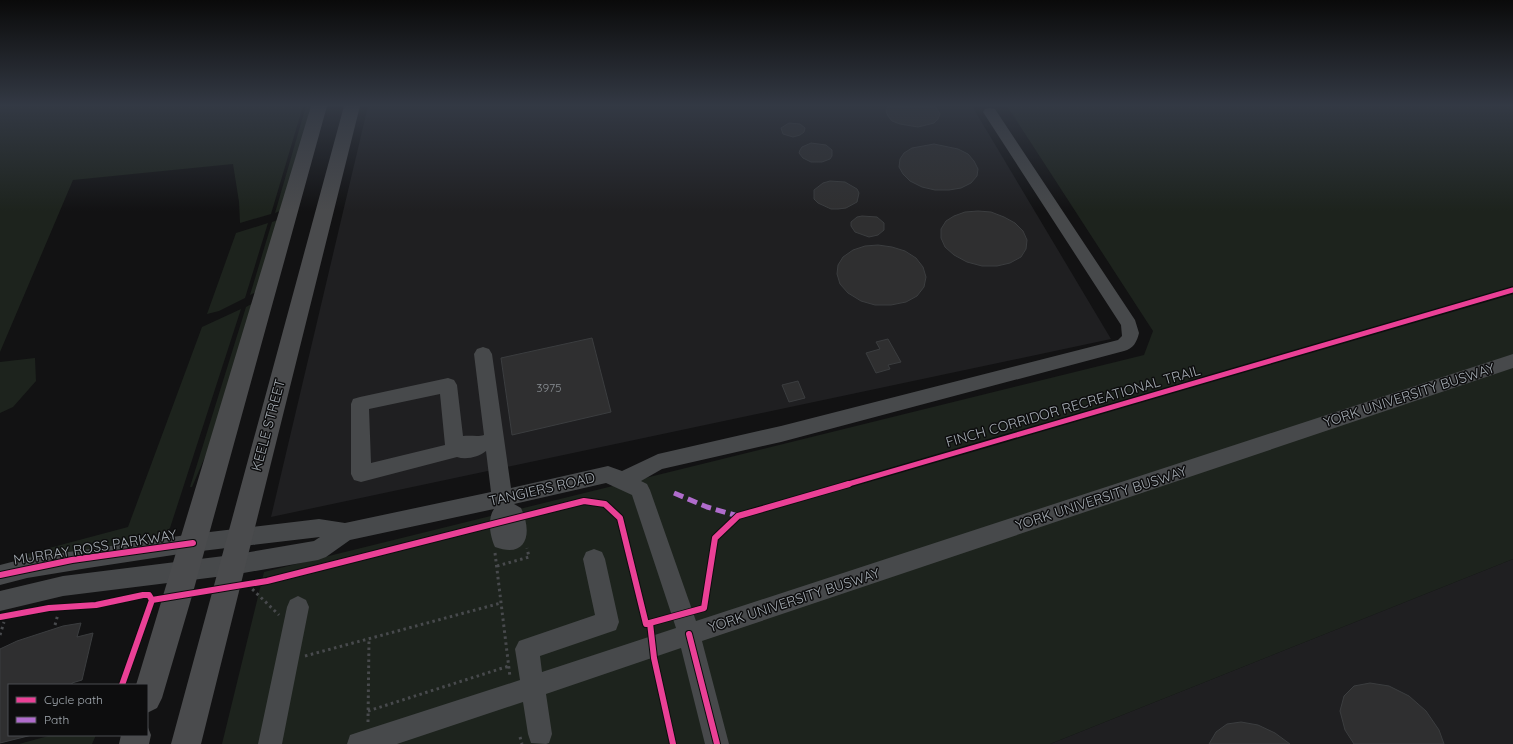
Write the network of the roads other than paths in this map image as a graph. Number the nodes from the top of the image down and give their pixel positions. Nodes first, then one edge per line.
1 (309, 141) edge
2 (343, 141) edge
3 (1009, 141) edge
4 (483, 354) dead end
5 (1513, 360) edge
6 (487, 442) junction
7 (456, 449) junction
8 (622, 481) junction
9 (504, 505) junction
10 (345, 532) junction
11 (239, 538) junction
12 (193, 542) junction
13 (505, 546) road end
14 (594, 559) dead end
15 (185, 571) junction
16 (0, 575) edge
17 (235, 579) junction
18 (2, 611) edge
19 (297, 612) road end
20 (689, 634) junction
21 (523, 691) junction
22 (148, 695) edge
23 (527, 737) edge
24 (364, 742) edge
25 (186, 744) edge
26 (270, 744) edge
27 (717, 744) edge

1 - 12 main road
2 - 11 main road, KEELE STREET
3 - 8 street
4 - 6 street
5 - 20 street, YORK UNIVERSITY BUSWAY
6 - 7 street
6 - 9 street
7 - 7 street
8 - 9 street, TANGIERS ROAD
8 - 20 street, TANGIERS ROAD
9 - 10 street, TANGIERS ROAD
9 - 13 street
10 - 11 street, TANGIERS ROAD
10 - 17 street, TANGIERS ROAD
11 - 12 street, MURRAY ROSS PARKWAY
11 - 17 main road, KEELE STREET
12 - 15 main road
12 - 16 street, MURRAY ROSS PARKWAY
14 - 21 street
15 - 17 street
15 - 18 street
15 - 22 main road
17 - 25 main road, KEELE STREET
19 - 26 street
20 - 21 street, YORK UNIVERSITY BUSWAY
20 - 27 street, TANGIERS ROAD
21 - 23 street
21 - 24 street, YORK UNIVERSITY BUSWAY

